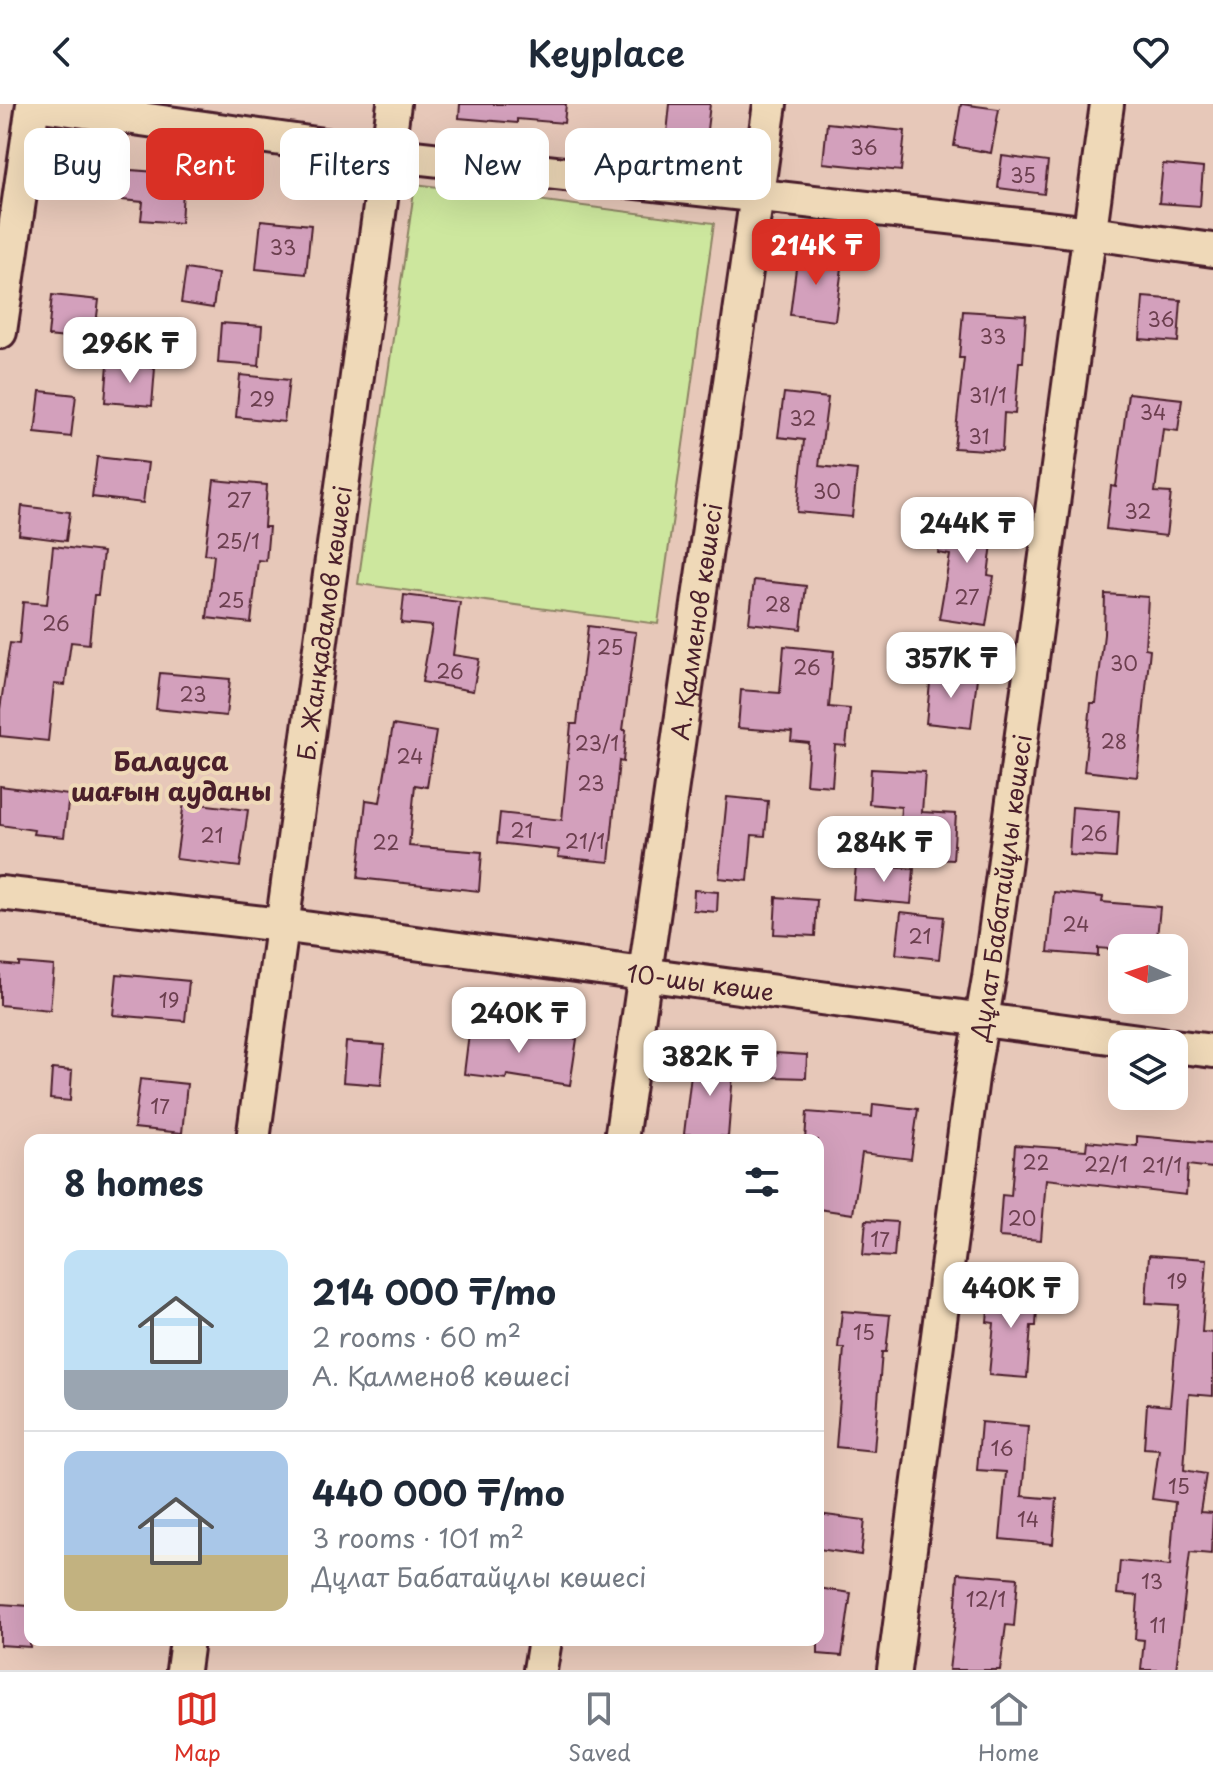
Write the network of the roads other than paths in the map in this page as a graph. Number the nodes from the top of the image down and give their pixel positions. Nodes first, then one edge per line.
1 (34, 104) edge
2 (394, 104) edge
3 (770, 104) edge
4 (1107, 104) edge
5 (391, 128) edge
6 (767, 128) edge
7 (280, 139) edge
8 (419, 158) edge
9 (565, 175) edge
10 (771, 199) edge
11 (381, 200) edge
12 (757, 200) edge
13 (1091, 233) junction
14 (1213, 250) edge
15 (0, 332) edge
16 (0, 893) edge
17 (281, 925) junction
18 (645, 974) junction
19 (982, 1020) junction
20 (1108, 1037) edge
21 (1188, 1048) edge
22 (1213, 1051) edge
23 (254, 1134) edge
24 (622, 1134) edge
25 (186, 1646) edge
26 (544, 1646) edge
27 (183, 1670) edge
28 (540, 1670) edge
29 (894, 1670) edge

1 - 7 street
1 - 15 street
2 - 5 street, Б. Жанқадамов көшесі
3 - 6 street, А. Қалменов көшесі
4 - 13 street, Дұлат Бабатайұлы көшесі
8 - 9 street
10 - 13 street
11 - 17 street, Б. Жанқадамов көшесі
12 - 18 street, А. Қалменов көшесі
13 - 14 street
13 - 19 street, Дұлат Бабатайұлы көшесі
16 - 17 street, 10-шы көше
17 - 18 street, 10-шы көше
17 - 23 street, Б. Жанқадамов көшесі
18 - 19 street, 10-шы көше
18 - 24 street, А. Қалменов көшесі
19 - 20 street, 10-шы көше
19 - 29 street, Дұлат Бабатайұлы көшесі
21 - 22 street
25 - 27 street
26 - 28 street

